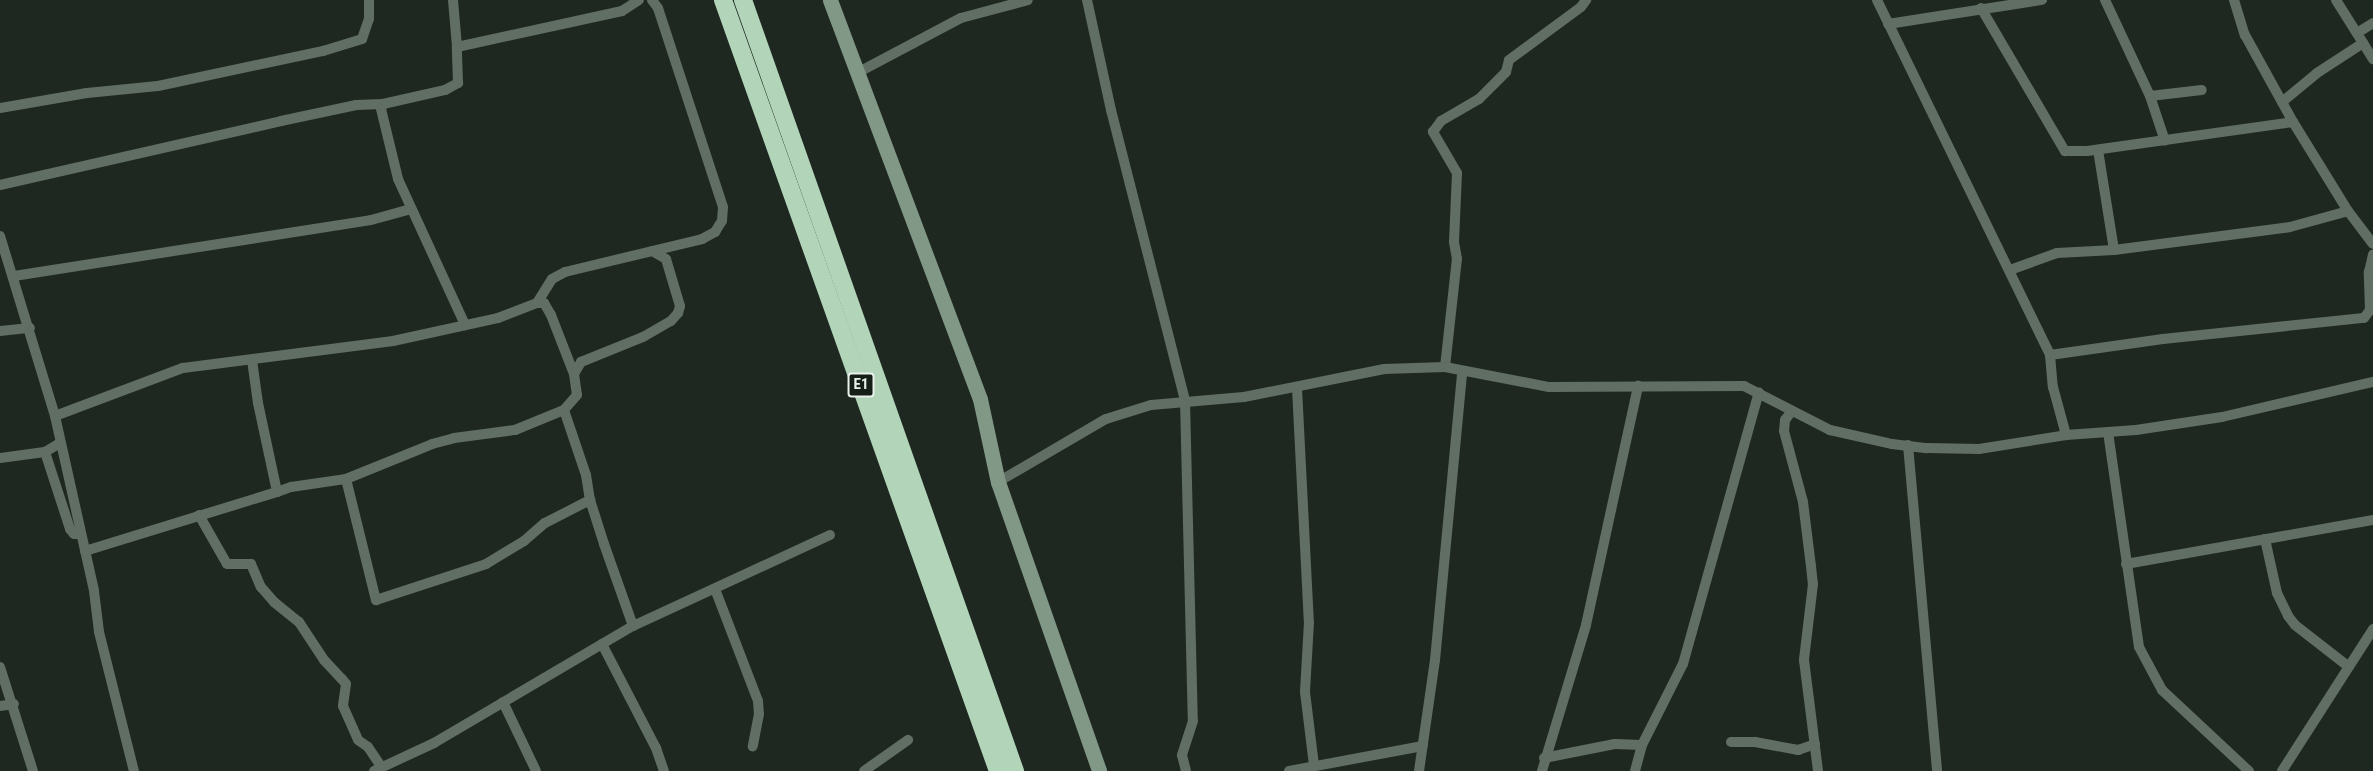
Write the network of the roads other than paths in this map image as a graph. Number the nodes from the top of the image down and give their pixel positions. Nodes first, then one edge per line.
1 (369, 0) edge
2 (453, 0) edge
3 (639, 0) edge
4 (652, 0) edge
5 (723, 0) edge
6 (743, 0) edge
7 (830, 0) edge
8 (1028, 0) edge
9 (1087, 0) edge
10 (1586, 0) edge
11 (1877, 0) edge
12 (2042, 0) edge
13 (2105, 0) edge
14 (2234, 0) edge
15 (2336, 0) edge
16 (2005, 2) edge
17 (1981, 8) junction
18 (2373, 23) edge
19 (1888, 24) junction
20 (2357, 33) junction
21 (2363, 43) junction
22 (458, 47) junction
23 (2373, 59) edge
24 (856, 73) junction
25 (2202, 90) dead end
26 (2151, 96) junction
27 (2282, 102) junction
28 (383, 105) junction
29 (0, 108) edge
30 (2293, 122) junction
31 (2165, 141) junction
32 (2098, 150) junction
33 (0, 185) edge
34 (411, 209) junction
35 (2348, 211) junction
36 (0, 236) edge
37 (2373, 244) edge
38 (2114, 250) junction
39 (652, 251) junction
40 (2373, 254) edge
41 (2010, 270) junction
42 (14, 276) junction
43 (537, 303) junction
44 (465, 325) junction
45 (30, 328) junction
46 (0, 331) edge
47 (2050, 355) junction
48 (252, 360) junction
49 (1445, 367) junction
50 (1462, 372) junction
51 (574, 374) junction
52 (2373, 382) edge
53 (1638, 386) junction
54 (1297, 388) junction
55 (1759, 392) junction
56 (1185, 401) junction
57 (564, 410) junction
58 (1792, 411) junction
59 (55, 416) junction
60 (2108, 432) junction
61 (2066, 435) junction
62 (60, 443) junction
63 (1908, 446) junction
64 (45, 452) junction
65 (0, 458) edge
66 (346, 479) junction
67 (998, 482) junction
68 (277, 492) junction
69 (590, 500) junction
70 (199, 515) junction
71 (2373, 520) edge
72 (81, 534) junction
73 (830, 535) dead end
74 (2265, 539) junction
75 (85, 551) junction
76 (2126, 564) junction
77 (715, 589) junction
78 (633, 626) junction
79 (2373, 629) edge
80 (602, 644) junction
81 (0, 667) edge
82 (2349, 667) junction
83 (504, 702) junction
84 (14, 704) junction
85 (0, 706) edge
86 (908, 740) dead end
87 (1731, 742) dead end
88 (1815, 744) junction
89 (1642, 745) junction
90 (753, 746) dead end
91 (1423, 746) junction
92 (1544, 758) junction
93 (400, 765) edge
94 (1314, 765) junction
95 (378, 770) edge
96 (33, 771) edge
97 (134, 771) edge
98 (536, 771) edge
99 (664, 771) edge
100 (864, 771) edge
101 (998, 771) edge
102 (1015, 771) edge
103 (1099, 771) edge
104 (1186, 771) edge
105 (1289, 771) edge
106 (1419, 771) edge
107 (1542, 771) edge
108 (1635, 771) edge
109 (1818, 771) edge
110 (1937, 771) edge
111 (2249, 771) edge
112 (2282, 771) edge

1 - 29 street
2 - 22 street
3 - 22 street
4 - 39 street
5 - 101 highway, E1
6 - 102 highway, E1
7 - 24 street
8 - 24 street
9 - 56 street
10 - 49 street
11 - 19 street
12 - 16 street
13 - 26 street
14 - 27 street
15 - 20 street
16 - 17 street
17 - 19 street
17 - 32 street
18 - 20 street
19 - 41 street
20 - 21 street
21 - 23 street
21 - 27 street
22 - 28 street
24 - 67 street
25 - 26 street
26 - 31 street
27 - 30 street
28 - 33 street
28 - 34 street
30 - 31 street
30 - 35 street
31 - 32 street
32 - 38 street
34 - 42 street
34 - 44 street
35 - 37 street
35 - 38 street
36 - 42 street
38 - 41 street
39 - 43 street
39 - 51 street
40 - 47 street
41 - 47 street
42 - 45 street
43 - 44 street
43 - 51 street
44 - 48 street
45 - 46 street
45 - 59 street
47 - 61 street
48 - 59 street
48 - 68 street
49 - 50 street
49 - 54 street
50 - 53 street
50 - 91 street
51 - 57 street
52 - 60 street
53 - 55 street
53 - 92 street
54 - 56 street
54 - 94 street
55 - 58 street
55 - 89 street
56 - 67 street
56 - 104 street
57 - 66 street
57 - 69 street
58 - 63 street
58 - 88 street
59 - 62 street
60 - 61 street
60 - 76 street
61 - 63 street
62 - 64 street
62 - 72 street
63 - 110 street
64 - 65 street
64 - 72 street
66 - 68 street
66 - 69 street
67 - 103 street
68 - 70 street
69 - 78 street
70 - 75 street
70 - 95 street
71 - 74 street
72 - 75 street
73 - 77 street
74 - 76 street
74 - 82 street
75 - 97 street
76 - 111 street
77 - 78 street
77 - 90 street
78 - 80 street
79 - 82 street
80 - 83 street
80 - 99 street
81 - 84 street
82 - 112 street
83 - 93 street
83 - 98 street
84 - 85 street
84 - 96 street
86 - 100 street
87 - 88 street
88 - 109 street
89 - 92 street
89 - 108 street
91 - 94 street
91 - 106 street
92 - 107 street
93 - 95 street
94 - 105 street

